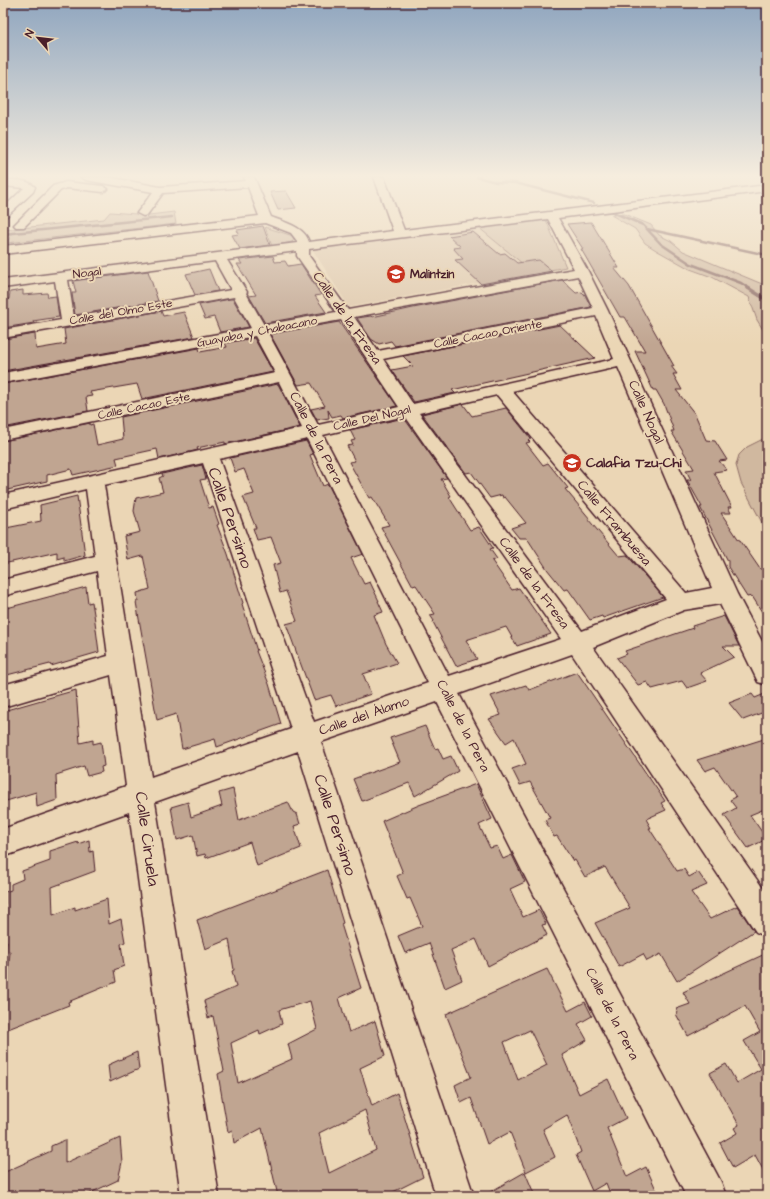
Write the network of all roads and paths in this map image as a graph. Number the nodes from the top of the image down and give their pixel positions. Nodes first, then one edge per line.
1 (148, 233) edge
2 (290, 233) edge
3 (408, 233) edge
4 (561, 233) edge
5 (400, 234) joint
6 (300, 239) junction
7 (349, 240) junction
8 (3, 250) edge
9 (219, 256) junction
10 (582, 271) junction
11 (61, 276) junction
12 (3, 284) edge
13 (240, 292) junction
14 (601, 311) junction
15 (345, 315) junction
16 (68, 322) junction
17 (260, 332) junction
18 (3, 334) edge
19 (374, 356) junction
20 (624, 361) junction
21 (284, 376) junction
22 (3, 378) edge
23 (501, 389) junction
24 (409, 410) junction
25 (313, 432) junction
26 (3, 435) edge
27 (209, 455) junction
28 (94, 481) junction
29 (3, 502) edge
30 (106, 561) junction
31 (3, 588) edge
32 (726, 594) junction
33 (681, 602) junction
34 (577, 643) junction
35 (121, 662) junction
36 (767, 675) edge
37 (444, 688) junction
38 (3, 696) edge
39 (306, 736) junction
40 (140, 795) junction
41 (3, 843) edge
42 (767, 921) edge
43 (200, 1196) edge
44 (455, 1196) edge
45 (707, 1196) edge

1 - 8 street
2 - 6 street
3 - 5 street, Nogal
4 - 10 street, Calle Nogal
5 - 7 street, Nogal
6 - 7 street, Nogal
6 - 7 street
6 - 9 street, Nogal
6 - 15 street, Calle de la Fresa
9 - 11 street, Nogal
9 - 13 street, Calle de la Pera
10 - 14 street, Calle Nogal
10 - 15 street, Guayaba y Chabacano
11 - 12 street, Nogal
11 - 16 street
13 - 16 street, Calle del Olmo Este
13 - 17 street, Calle de la Pera
14 - 19 street, Calle Cacao Oriente
14 - 20 street, Calle Nogal
15 - 17 street, Guayaba y Chabacano
15 - 19 street, Calle de la Fresa
16 - 18 street, Calle del Olmo Este
17 - 21 street, Calle de la Pera
17 - 22 street, Guayaba y Chabacano
19 - 24 street, Calle de la Fresa
20 - 23 street, Calle Del Nogal
20 - 32 street, Calle Nogal
21 - 25 street, Calle de la Pera
21 - 26 street, Calle Cacao Este
23 - 24 street, Calle Del Nogal
23 - 33 street, Calle Frambuesa
24 - 25 street, Calle Del Nogal
24 - 34 street, Calle de la Fresa
25 - 27 street, Calle Del Nogal
25 - 37 street, Calle de la Pera
27 - 28 street, Calle Del Nogal
27 - 39 street, Calle Persimo
28 - 29 street, Calle Del Nogal
28 - 30 street, Calle Ciruela
30 - 31 street
30 - 35 street, Calle Ciruela
32 - 33 street, Calle del Álamo
32 - 36 street, Calle Nogal
33 - 34 street, Calle del Álamo
34 - 37 street, Calle del Álamo
34 - 42 street, Calle de la Fresa
35 - 38 street
35 - 40 street, Calle Ciruela
37 - 39 street, Calle del Álamo
37 - 45 street, Calle de la Pera
39 - 40 street, Calle del Álamo
39 - 44 street, Calle Persimo
40 - 41 street, Calle del Álamo
40 - 43 street, Calle Ciruela

